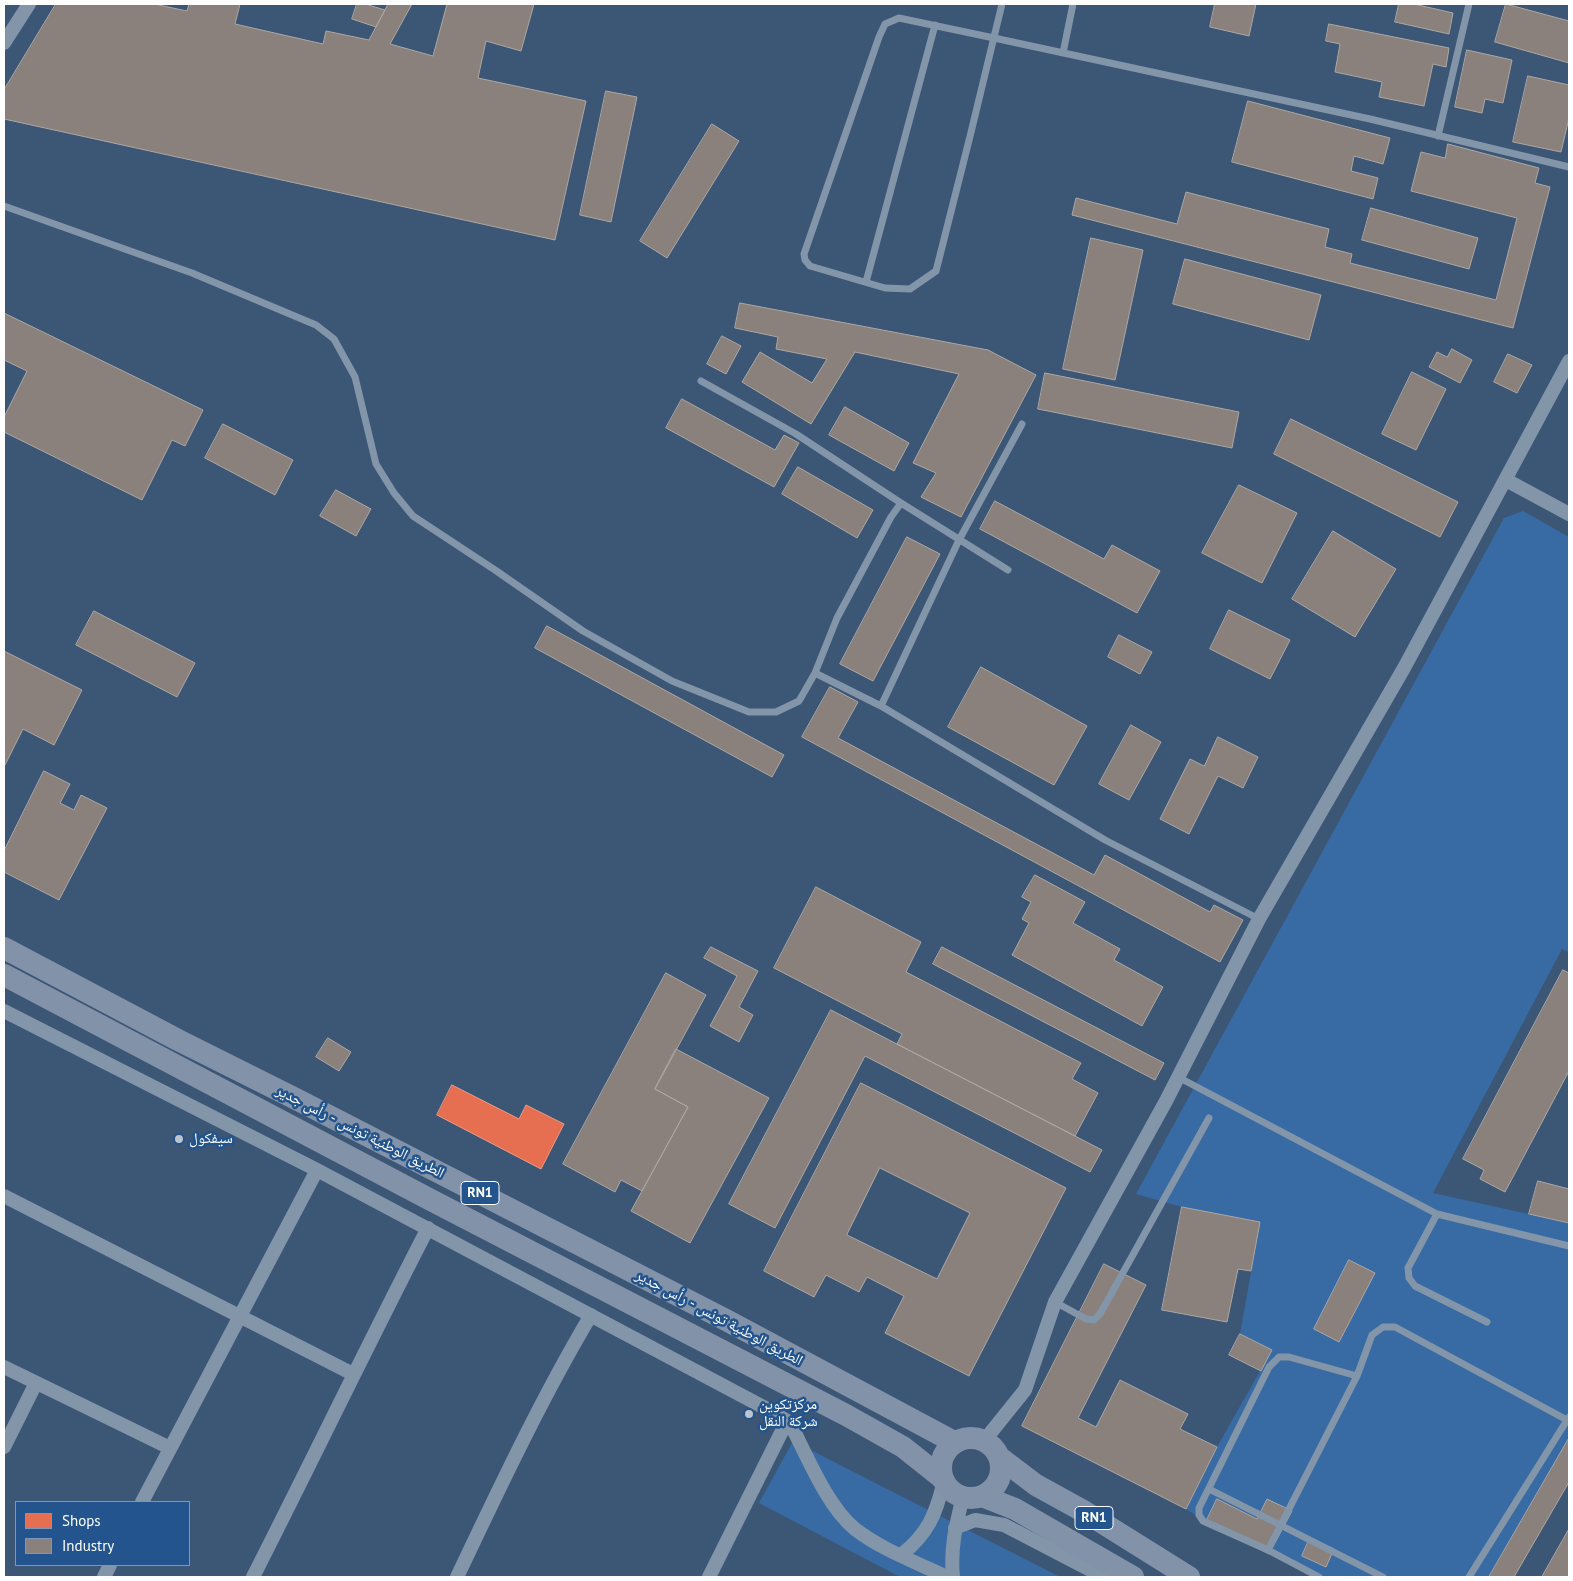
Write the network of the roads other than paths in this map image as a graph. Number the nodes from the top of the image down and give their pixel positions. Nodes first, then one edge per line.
1 (29, 4) edge
2 (1002, 4) edge
3 (1073, 4) edge
4 (1469, 4) edge
5 (935, 26) junction
6 (994, 38) junction
7 (4, 43) edge
8 (1063, 53) junction
9 (1438, 136) junction
10 (1569, 167) edge
11 (4, 206) edge
12 (866, 282) junction
13 (1569, 361) edge
14 (702, 380) dead end
15 (1022, 424) dead end
16 (1506, 480) junction
17 (901, 504) junction
18 (1569, 514) edge
19 (959, 540) junction
20 (1008, 570) dead end
21 (815, 672) junction
22 (881, 706) junction
23 (1260, 919) junction
24 (4, 948) edge
25 (4, 975) edge
26 (4, 1011) edge
27 (1178, 1078) junction
28 (1209, 1118) dead end
29 (317, 1170) junction
30 (4, 1196) edge
31 (1437, 1214) junction
32 (428, 1228) junction
33 (1569, 1246) edge
34 (1055, 1302) junction
35 (240, 1315) junction
36 (591, 1315) junction
37 (1487, 1322) dead end
38 (4, 1367) edge
39 (353, 1374) junction
40 (1358, 1376) junction
41 (36, 1383) junction
42 (1568, 1418) edge
43 (787, 1421) junction
44 (984, 1440) junction
45 (954, 1442) junction
46 (4, 1447) edge
47 (170, 1448) junction
48 (999, 1457) junction
49 (943, 1480) junction
50 (1209, 1489) junction
51 (973, 1496) junction
52 (143, 1501) edge
53 (1280, 1524) junction
54 (955, 1528) junction
55 (1268, 1550) junction
56 (901, 1555) junction
57 (253, 1577) edge
58 (457, 1577) edge
59 (709, 1577) edge
60 (947, 1577) edge
61 (953, 1577) edge
62 (1104, 1577) edge
63 (1133, 1577) edge
64 (1189, 1577) edge
65 (1319, 1577) edge
66 (1383, 1577) edge
67 (1469, 1577) edge

1 - 7 street
2 - 6 lane
3 - 8 lane
4 - 9 lane
5 - 6 lane
5 - 12 lane
5 - 12 lane
6 - 8 lane
6 - 12 lane
8 - 9 lane
9 - 10 lane
11 - 21 lane
13 - 16 street
14 - 17 lane
15 - 19 lane
16 - 18 street
16 - 23 street
17 - 19 lane
17 - 21 lane
19 - 20 lane
19 - 22 lane
21 - 22 lane
22 - 23 lane
23 - 27 street
24 - 45 main road, الطريق الوطنية تونس - رأس جدير / RN1
25 - 49 main road, الطريق الوطنية تونس - رأس جدير / RN1
26 - 29 street
27 - 31 lane
27 - 34 street
28 - 34 lane
29 - 32 street
29 - 35 street
30 - 35 street
31 - 33 lane
31 - 37 lane
32 - 36 street
32 - 39 street
34 - 44 street
35 - 39 street
35 - 47 street
36 - 43 street
36 - 58 street
38 - 41 street
39 - 57 street
40 - 42 lane
40 - 50 lane
40 - 53 lane
41 - 46 street
41 - 47 street
42 - 67 lane
43 - 56 street
43 - 59 street
44 - 45 main road
44 - 48 main road, RN1
45 - 49 main road
47 - 52 street
48 - 51 main road
48 - 64 main road, RN1
49 - 51 main road, RN1
49 - 56 street
50 - 53 lane
50 - 55 lane
51 - 54 street
51 - 63 main road, RN1
53 - 55 lane
53 - 66 lane
54 - 61 street
54 - 62 street
55 - 65 lane
56 - 60 street

